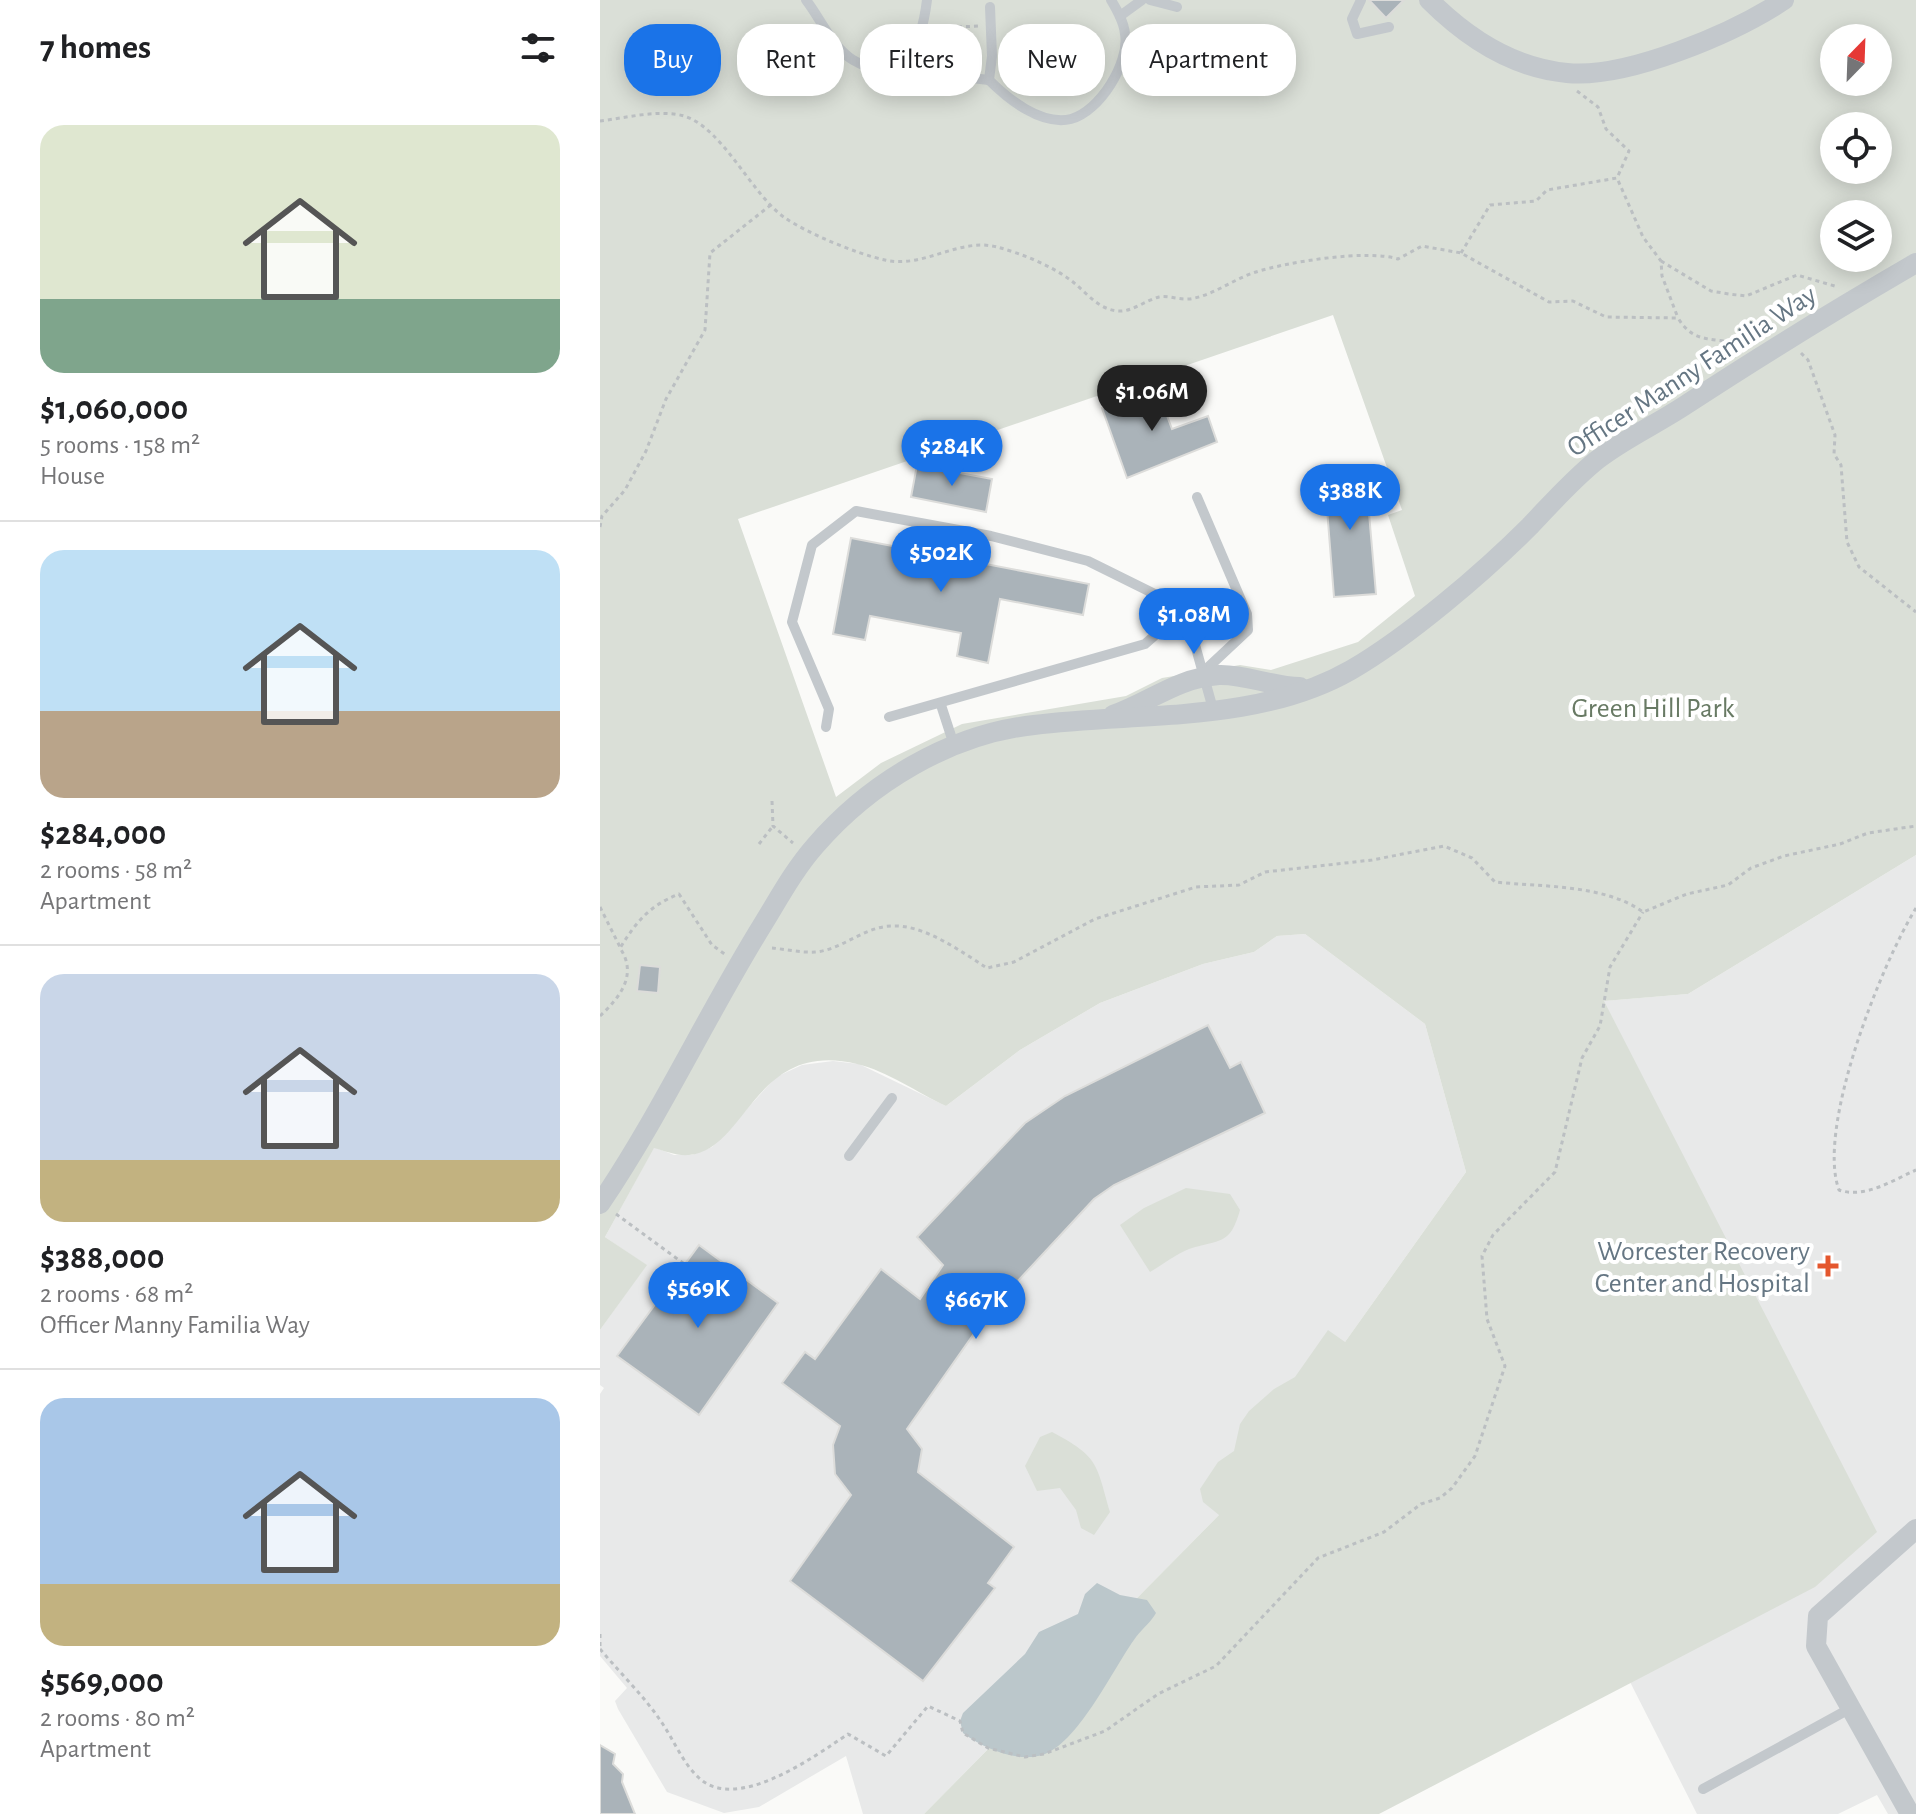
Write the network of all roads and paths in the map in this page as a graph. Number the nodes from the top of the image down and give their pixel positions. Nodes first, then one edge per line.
1 (806, 0) edge
2 (927, 0) edge
3 (1111, 0) edge
4 (1142, 0) edge
5 (1150, 0) edge
6 (1361, 0) edge
7 (1429, 0) edge
8 (1778, 2) edge
9 (990, 7) dead end
10 (1177, 7) dead end
11 (1120, 16) junction
12 (924, 24) edge
13 (982, 25) edge
14 (990, 25) junction
15 (1389, 27) dead end
16 (860, 61) edge
17 (1568, 74) junction
18 (982, 79) edge
19 (989, 80) junction
20 (600, 121) edge
21 (1617, 178) junction
22 (772, 204) junction
23 (1461, 253) junction
24 (1661, 261) junction
25 (1916, 263) edge
26 (1859, 296) junction
27 (1678, 318) junction
28 (1772, 349) junction
29 (1197, 497) dead end
30 (600, 527) edge
31 (1185, 609) junction
32 (1916, 612) edge
33 (1202, 676) junction
34 (1319, 685) junction
35 (941, 705) junction
36 (1213, 709) junction
37 (889, 717) dead end
38 (1082, 722) junction
39 (826, 727) dead end
40 (954, 745) junction
41 (772, 801) dead end
42 (773, 826) junction
43 (1916, 826) edge
44 (759, 844) dead end
45 (808, 854) junction
46 (600, 907) edge
47 (1916, 908) edge
48 (1643, 912) junction
49 (749, 947) junction
50 (620, 948) junction
51 (600, 1016) edge
52 (892, 1098) dead end
53 (849, 1156) dead end
54 (1916, 1170) edge
55 (604, 1208) edge
56 (683, 1263) dead end
57 (1916, 1529) edge
58 (600, 1634) edge
59 (600, 1649) edge
60 (1851, 1708) junction
61 (1703, 1789) dead end
62 (1910, 1814) edge

1 - 16 lane
2 - 12 lane
3 - 11 lane
4 - 11 lane
5 - 10 lane
6 - 15 lane
7 - 17 street
8 - 17 street
9 - 14 lane
11 - 19 lane
13 - 14 path
14 - 19 lane
17 - 21 path
18 - 19 lane
20 - 22 path
21 - 23 path
21 - 24 path
22 - 23 path
22 - 30 path
23 - 27 path
24 - 26 path
24 - 27 path
25 - 26 street, Officer Manny Familia Way
26 - 28 street, Officer Manny Familia Way
27 - 28 path
28 - 32 path
28 - 34 street, Officer Manny Familia Way
29 - 33 lane
31 - 33 lane
31 - 35 lane
31 - 39 lane
33 - 34 street, Officer Manny Familia Way
33 - 36 lane
33 - 38 street, Officer Manny Familia Way
34 - 36 street, Officer Manny Familia Way
35 - 37 lane
35 - 40 lane
36 - 38 street, Officer Manny Familia Way
38 - 40 street, Officer Manny Familia Way
40 - 45 street, Officer Manny Familia Way
41 - 42 path
42 - 44 path
42 - 45 path
43 - 48 path
45 - 49 street, Officer Manny Familia Way
46 - 50 path
47 - 54 path
48 - 49 path
48 - 59 path
49 - 50 path
49 - 55 street, Officer Manny Familia Way
50 - 51 path
52 - 53 lane
55 - 56 path
57 - 60 street
58 - 59 path
60 - 61 lane
60 - 62 street

